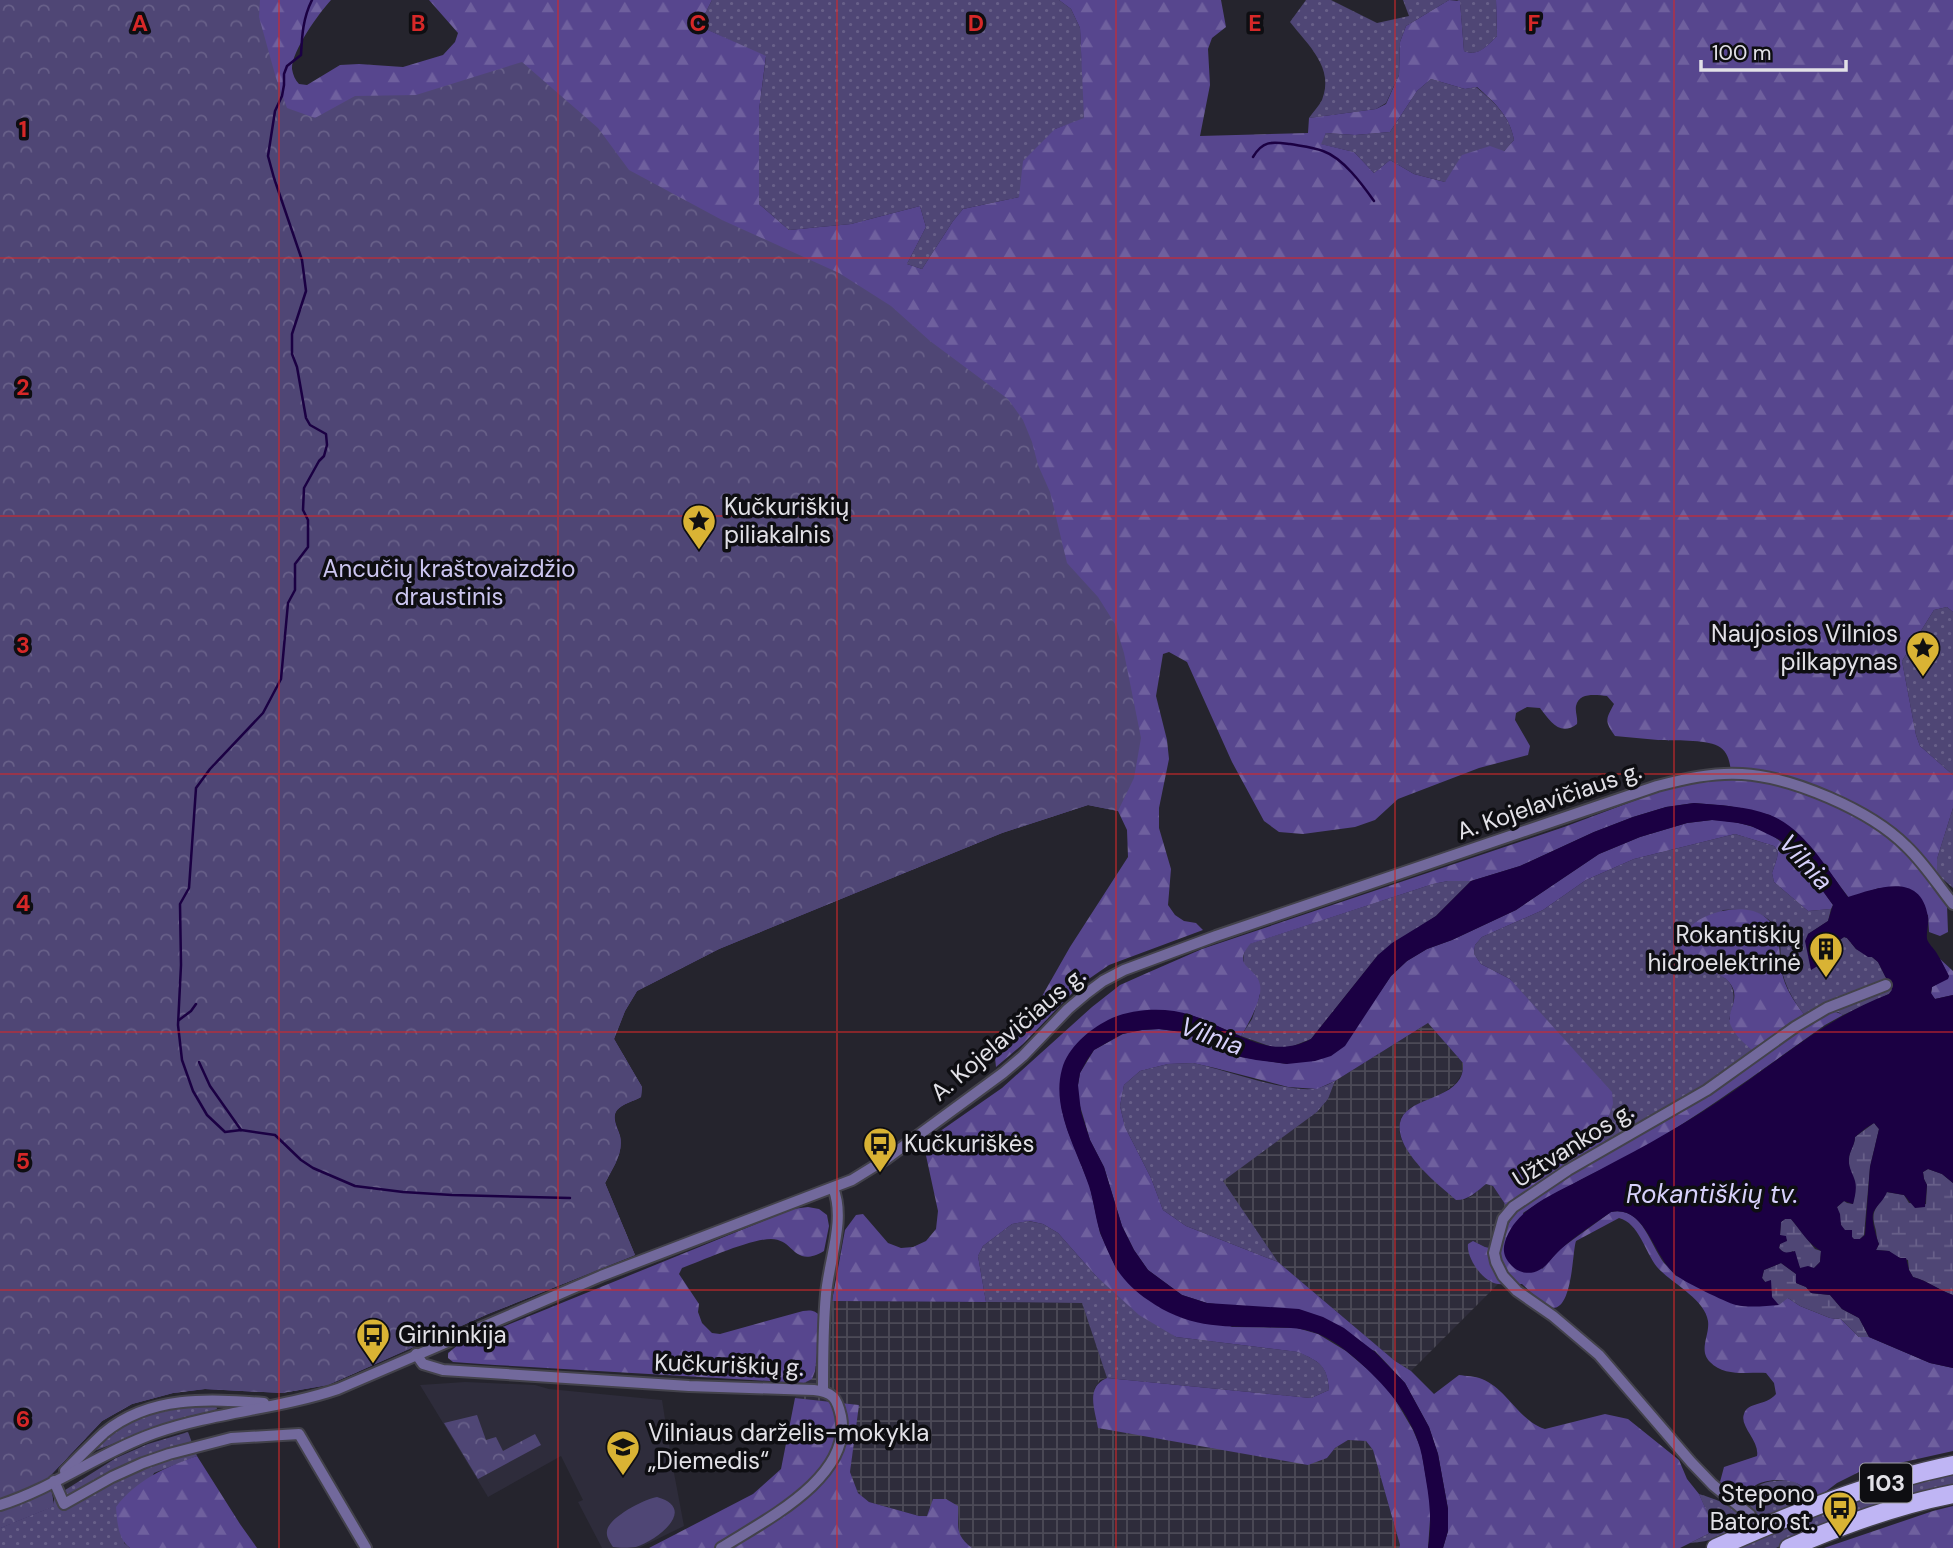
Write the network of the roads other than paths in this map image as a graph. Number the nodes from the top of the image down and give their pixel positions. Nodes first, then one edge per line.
1 (1953, 904) edge
2 (1886, 985) dead end
3 (833, 1188) junction
4 (416, 1354) junction
5 (823, 1391) junction
6 (281, 1404) junction
7 (1953, 1465) edge
8 (54, 1481) junction
9 (1953, 1494) edge
10 (0, 1506) edge
11 (1757, 1530) junction
12 (366, 1548) edge
13 (721, 1548) edge
14 (1716, 1548) edge
15 (1789, 1548) edge

1 - 3 street, A. Kojelavičiaus g.
2 - 11 street, Užtvankos g.
3 - 4 street, A. Kojelavičiaus g.
3 - 5 street
4 - 5 street, Kučkuriškių g.
4 - 6 street, A. Kojelavičiaus g.
5 - 13 street, Kučkuriškių g.
6 - 8 street, A. Kojelavičiaus g.
6 - 8 street, A. Kojelavičiaus g.
7 - 11 main road, 103
8 - 10 street, A. Kojelavičiaus g.
8 - 12 street
9 - 15 main road, 103
11 - 14 main road, 103

